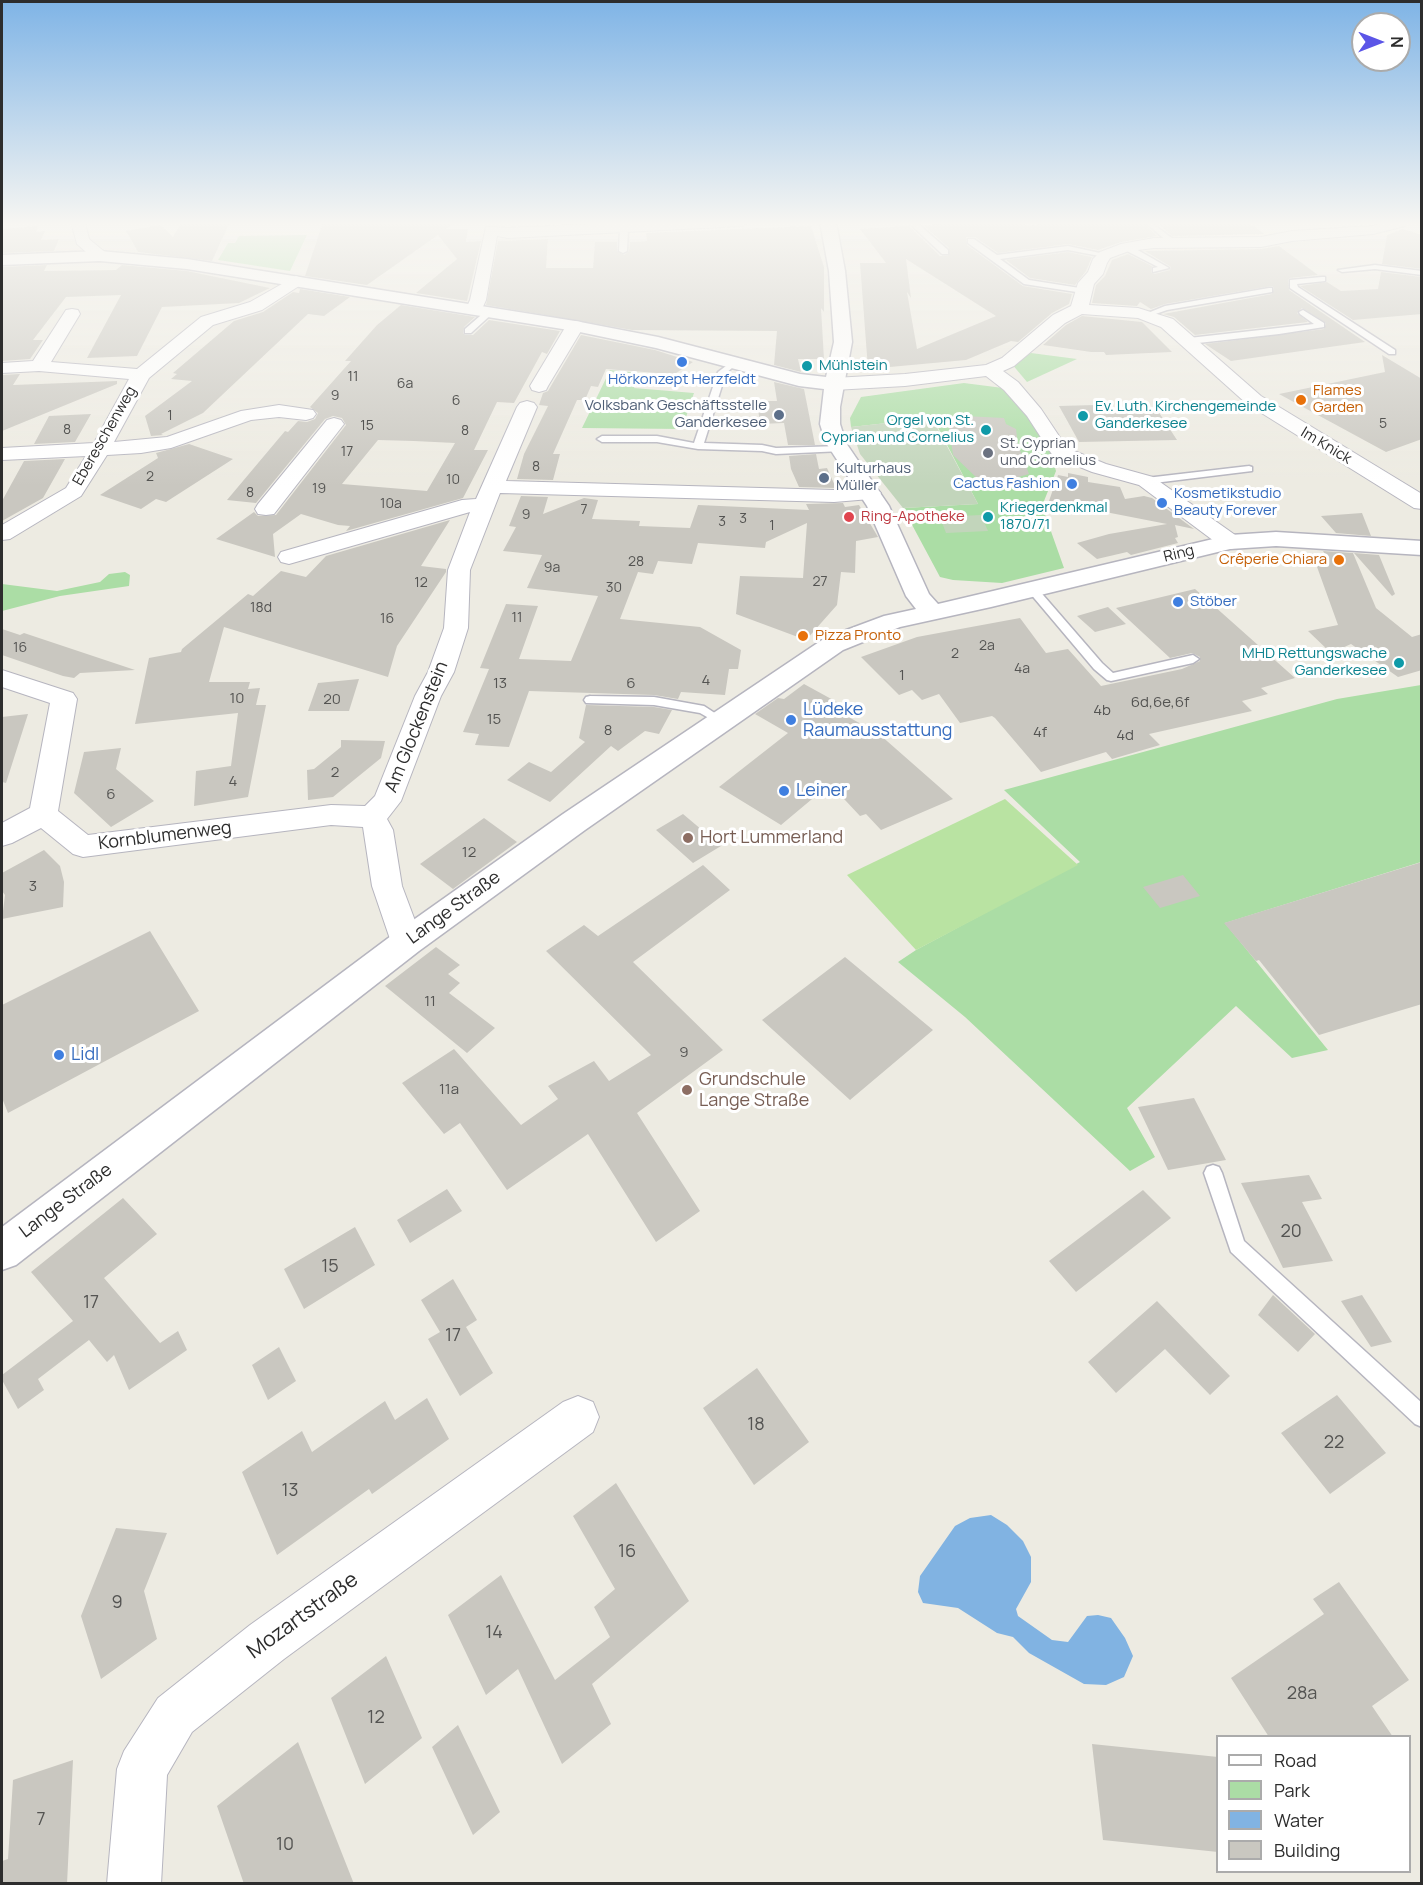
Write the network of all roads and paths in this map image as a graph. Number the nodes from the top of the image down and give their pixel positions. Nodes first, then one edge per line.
1 (243, 310) edge
2 (476, 310) edge
3 (840, 310) edge
4 (1077, 310) edge
5 (1090, 310) edge
6 (1160, 310) edge
7 (1328, 310) edge
8 (482, 311) junction
9 (1304, 312) dead end
10 (72, 314) dead end
11 (1147, 315) junction
12 (575, 326) junction
13 (468, 331) dead end
14 (1194, 345) junction
15 (1392, 352) dead end
16 (735, 363) junction
17 (39, 366) junction
18 (2, 368) edge
19 (990, 370) junction
20 (141, 375) junction
21 (834, 384) junction
22 (539, 386) dead end
23 (527, 407) dead end
24 (602, 439) dead end
25 (698, 446) junction
26 (840, 449) junction
27 (100, 450) junction
28 (2, 454) edge
29 (1249, 469) dead end
30 (1146, 481) junction
31 (870, 493) junction
32 (488, 496) junction
33 (1422, 503) edge
34 (266, 509) dead end
35 (2, 534) edge
36 (1230, 542) junction
37 (1422, 548) edge
38 (289, 557) dead end
39 (1033, 590) junction
40 (933, 613) junction
41 (1193, 659) dead end
42 (2, 678) edge
43 (590, 700) dead end
44 (721, 721) junction
45 (43, 814) junction
46 (372, 817) junction
47 (2, 837) edge
48 (407, 942) junction
49 (1213, 1173) dead end
50 (2, 1251) edge
51 (578, 1417) dead end
52 (1422, 1417) edge
53 (134, 1884) edge

1 - 20 street, Ebereschenweg
2 - 8 street
3 - 21 street
4 - 19 street
5 - 11 street, Im Knick
6 - 11 lane
7 - 15 lane
8 - 12 street
8 - 13 lane
9 - 14 lane
10 - 17 street
11 - 14 street, Im Knick
12 - 16 street
12 - 22 street
14 - 33 street, Im Knick
16 - 21 street
16 - 25 lane
17 - 18 street
17 - 20 street
19 - 21 street
19 - 30 street, Ring
20 - 27 street, Ebereschenweg
21 - 26 street
23 - 32 street, Am Glockenstein
24 - 25 lane
25 - 26 lane
26 - 31 street
27 - 28 street
27 - 34 street
27 - 35 street, Ebereschenweg
29 - 30 lane
30 - 36 street, Ring
31 - 32 street
31 - 40 street
32 - 38 street
32 - 46 street, Am Glockenstein
36 - 37 street
36 - 39 street, Ring
39 - 40 street, Ring
39 - 41 lane
40 - 44 street, Lange Straße
42 - 45 street
43 - 44 lane
44 - 48 street, Lange Straße
45 - 46 street, Kornblumenweg
45 - 47 street
46 - 48 street
48 - 50 street, Lange Straße
49 - 52 lane
51 - 53 street, Mozartstraße

